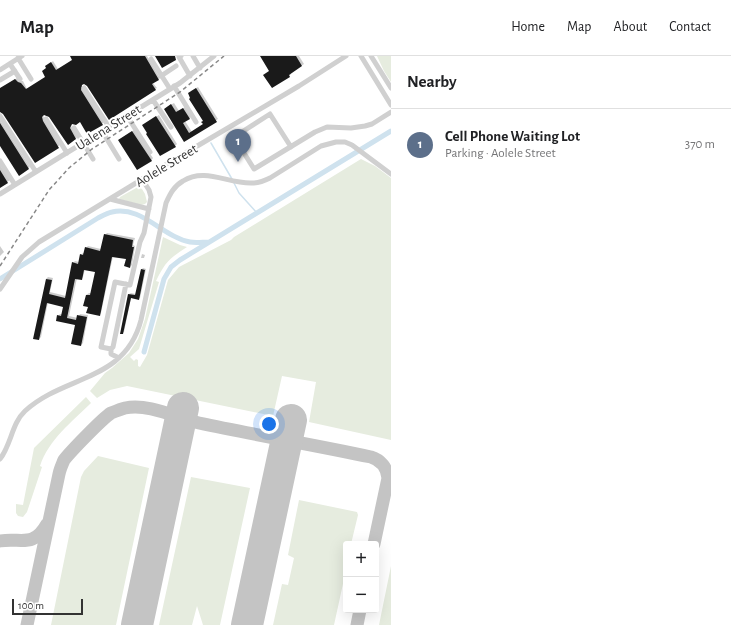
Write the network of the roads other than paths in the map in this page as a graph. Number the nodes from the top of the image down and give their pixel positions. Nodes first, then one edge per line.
1 (181, 56) edge
2 (193, 56) edge
3 (214, 56) edge
4 (346, 56) edge
5 (361, 56) edge
6 (371, 56) edge
7 (20, 57) edge
8 (151, 59) dead end
9 (10, 64) junction
10 (176, 66) dead end
11 (200, 68) junction
12 (0, 70) edge
13 (15, 71) junction
14 (161, 76) junction
15 (190, 76) junction
16 (20, 79) dead end
17 (31, 79) dead end
18 (0, 80) edge
19 (84, 88) dead end
20 (172, 88) junction
21 (391, 88) edge
22 (152, 100) junction
23 (391, 105) edge
24 (391, 112) edge
25 (0, 116) edge
26 (127, 116) junction
27 (46, 118) dead end
28 (196, 122) dead end
29 (109, 127) junction
30 (74, 128) dead end
31 (171, 128) dead end
32 (102, 131) junction
33 (83, 143) junction
34 (291, 147) junction
35 (150, 152) dead end
36 (67, 153) junction
37 (93, 159) dead end
38 (119, 159) dead end
39 (0, 161) edge
40 (36, 172) junction
41 (391, 174) edge
42 (142, 179) junction
43 (15, 185) junction
44 (0, 194) edge
45 (110, 199) junction
46 (149, 209) junction
47 (126, 284) junction
48 (0, 290) edge
49 (111, 349) junction
50 (118, 358) junction
51 (2, 453) edge
52 (0, 459) edge

1 - 15 street
2 - 11 street
3 - 11 street, Ualena Street
4 - 42 street, Aolele Street
5 - 23 street
6 - 21 street
7 - 9 street
7 - 17 street
8 - 14 street
9 - 12 street
9 - 13 street
10 - 14 street
11 - 15 street, Ualena Street
13 - 16 street
13 - 18 street
14 - 20 street
15 - 20 street, Ualena Street
19 - 29 street
20 - 22 street, Ualena Street
20 - 28 street
22 - 26 street, Ualena Street
22 - 31 street
24 - 34 street
25 - 40 street
26 - 29 street, Ualena Street
26 - 35 street
27 - 36 street
29 - 32 street, Ualena Street
30 - 33 street
32 - 33 street, Ualena Street
32 - 38 street
33 - 36 street, Ualena Street
33 - 37 street
34 - 34 street
36 - 40 street, Ualena Street
39 - 43 street
40 - 43 street, Ualena Street
41 - 50 street
42 - 45 street, Aolele Street
42 - 46 street
43 - 44 street, Ualena Street
45 - 46 street
45 - 48 street, Aolele Street
46 - 47 street
47 - 49 street
47 - 49 street
49 - 50 street
50 - 51 street
51 - 52 street

